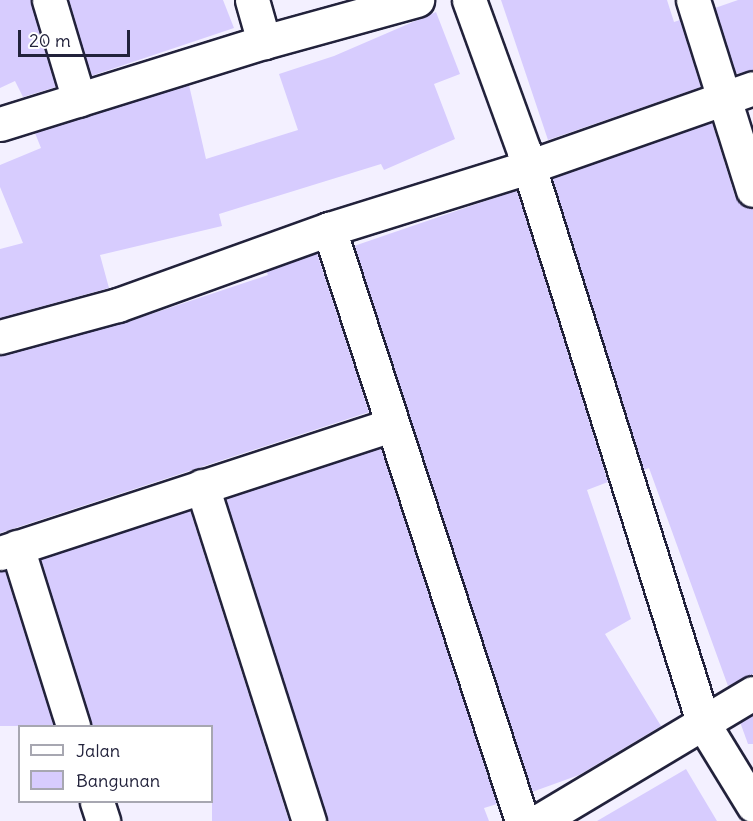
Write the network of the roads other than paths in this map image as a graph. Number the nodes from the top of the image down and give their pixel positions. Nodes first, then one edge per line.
1 (49, 0) edge
2 (252, 0) edge
3 (417, 0) edge
4 (469, 0) edge
5 (693, 0) edge
6 (264, 42) junction
7 (738, 92) edge
8 (79, 100) junction
9 (0, 124) edge
10 (528, 166) junction
11 (753, 190) edge
12 (329, 229) junction
13 (0, 337) edge
14 (391, 425) junction
15 (202, 486) junction
16 (9, 550) edge
17 (753, 693) edge
18 (704, 724) junction
19 (73, 725) edge
20 (97, 803) edge
21 (753, 805) edge
22 (103, 821) edge
23 (309, 821) edge
24 (522, 821) edge
25 (539, 821) edge

1 - 8 street
2 - 6 street
3 - 6 street
4 - 10 street
5 - 7 street
6 - 8 street
7 - 10 street
7 - 11 street
8 - 9 street
10 - 12 street
10 - 18 street
12 - 13 street
12 - 14 street
14 - 15 street
14 - 24 street
15 - 16 street
15 - 23 street
16 - 19 street
17 - 18 street
18 - 21 street
18 - 25 street
20 - 22 street

